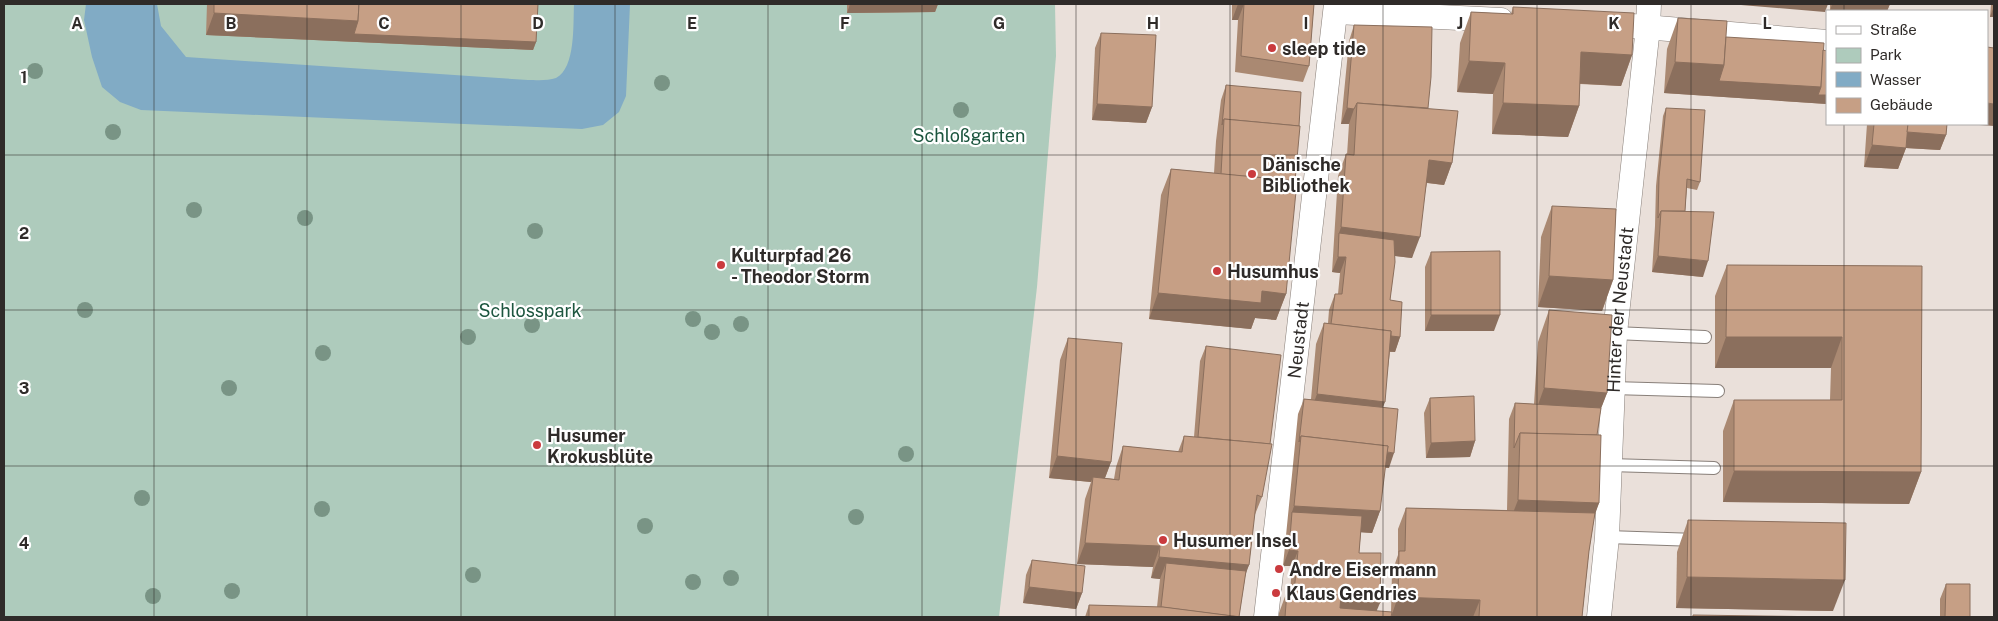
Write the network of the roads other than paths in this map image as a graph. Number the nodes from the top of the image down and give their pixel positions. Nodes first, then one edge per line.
1 (1649, 4) edge
2 (1336, 8) edge
3 (1522, 21) edge
4 (1609, 25) edge
5 (1648, 27) junction
6 (1826, 42) edge
7 (1615, 333) junction
8 (1706, 337) dead end
9 (1612, 388) junction
10 (1718, 391) dead end
11 (1609, 465) junction
12 (1714, 468) dead end
13 (1607, 537) junction
14 (1712, 540) edge
15 (1266, 617) edge
16 (1599, 617) edge

1 - 5 street, Hinter der Neustadt
2 - 3 street
2 - 15 street, Neustadt
4 - 5 street
5 - 6 street
5 - 7 street, Hinter der Neustadt
7 - 8 lane
7 - 9 street, Hinter der Neustadt
9 - 10 lane
9 - 11 street, Hinter der Neustadt
11 - 12 lane
11 - 13 street, Hinter der Neustadt
13 - 14 lane
13 - 16 street, Hinter der Neustadt

